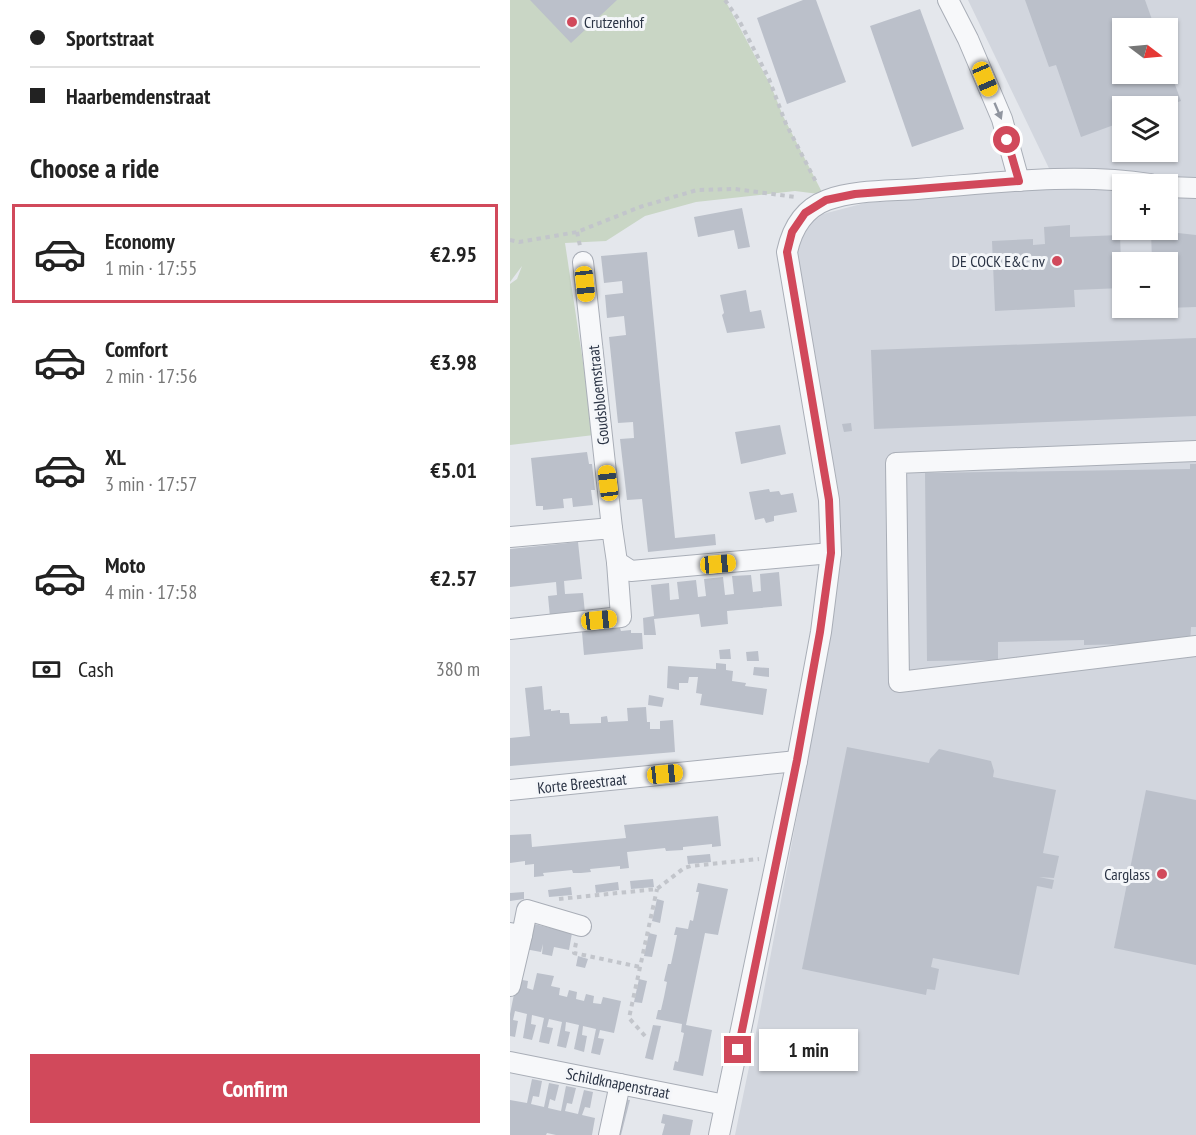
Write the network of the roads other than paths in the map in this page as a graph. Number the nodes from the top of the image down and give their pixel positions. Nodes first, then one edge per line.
1 (948, 0) edge
2 (1112, 179) edge
3 (1019, 181) junction
4 (1178, 187) edge
5 (1196, 188) edge
6 (583, 262) dead end
7 (1196, 452) edge
8 (612, 528) junction
9 (510, 537) edge
10 (831, 553) junction
11 (617, 562) junction
12 (510, 629) edge
13 (1196, 646) edge
14 (797, 760) junction
15 (510, 790) edge
16 (581, 926) road end
17 (516, 934) edge
18 (510, 986) edge
19 (510, 1062) edge
20 (620, 1084) junction
21 (725, 1105) junction
22 (609, 1135) edge
23 (719, 1135) edge

1 -> 3 street
2 - 3 street
3 - 10 street
4 - 5 street
6 - 8 street, Goudsbloemstraat
7 - 13 street
8 - 9 street
8 - 11 street, Goudsbloemstraat
10 - 11 street
10 - 14 street
11 - 12 street, Goudsbloemstraat
14 - 15 street, Korte Breestraat
14 - 21 street
16 - 17 street
17 - 18 street
19 - 20 street, Schildknapenstraat
20 - 21 street, Schildknapenstraat
20 - 22 street
21 - 23 street

